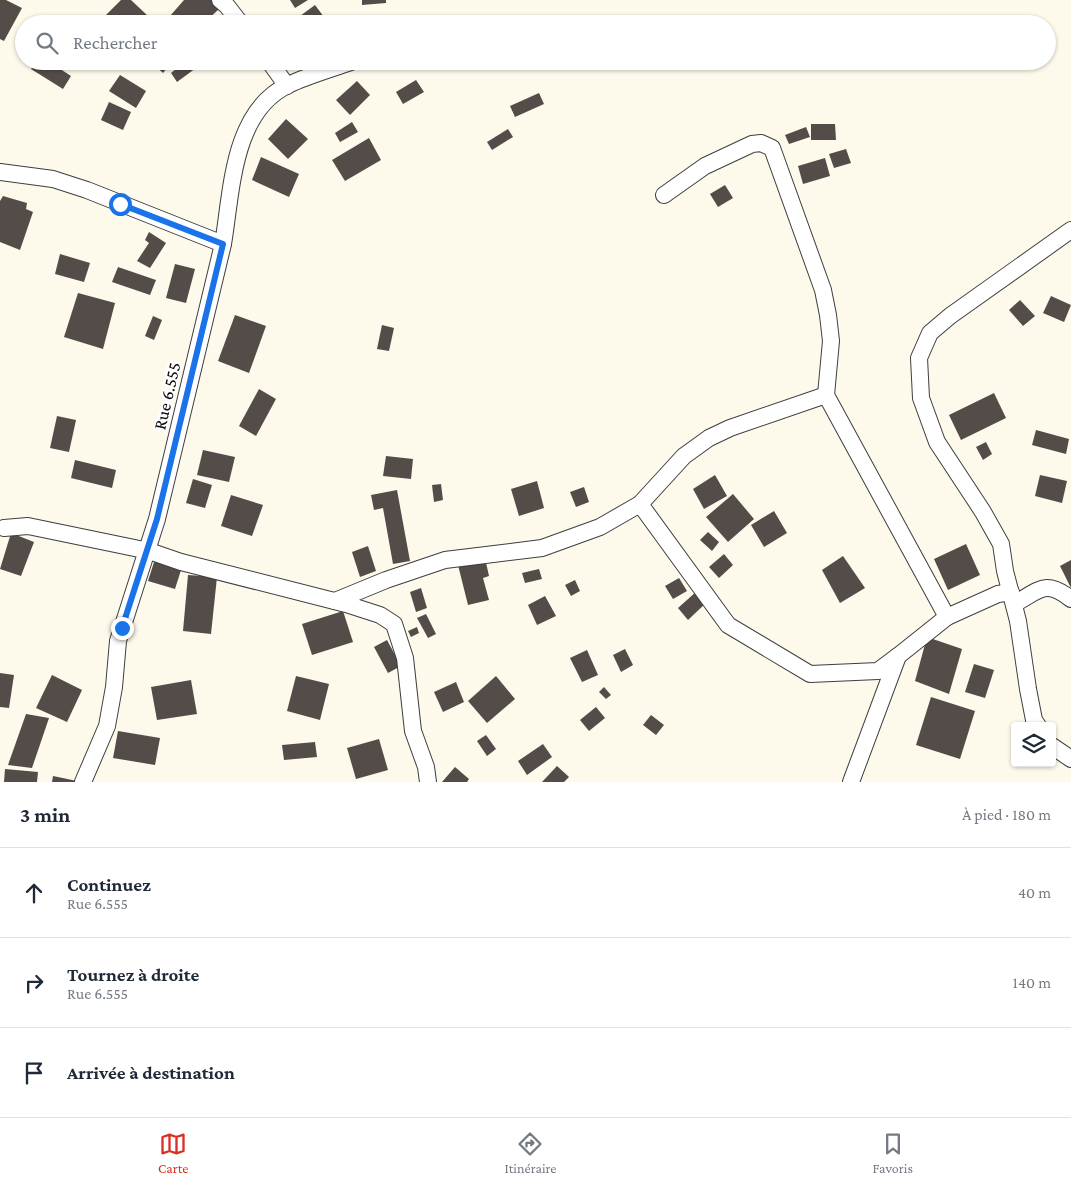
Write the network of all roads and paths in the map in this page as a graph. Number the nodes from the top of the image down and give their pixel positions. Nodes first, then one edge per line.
1 (220, 0) edge
2 (234, 15) edge
3 (275, 70) edge
4 (329, 70) edge
5 (287, 86) junction
6 (0, 172) edge
7 (664, 195) dead end
8 (1071, 230) edge
9 (223, 244) junction
10 (826, 395) junction
11 (640, 504) junction
12 (4, 528) dead end
13 (149, 550) junction
14 (1013, 598) junction
15 (1071, 599) edge
16 (335, 601) junction
17 (948, 617) junction
18 (898, 656) junction
19 (1035, 722) edge
20 (1056, 749) edge
21 (1071, 758) edge
22 (83, 782) edge
23 (428, 782) edge
24 (851, 782) edge

1 - 2 street
3 - 5 street
4 - 5 street, Rue 6.555
5 - 9 street, Rue 6.555
6 - 9 street
7 - 10 street
8 - 14 street
9 - 13 street, Rue 6.555
10 - 11 street
10 - 17 street
11 - 16 street
11 - 18 street
12 - 13 street
13 - 16 street
13 - 22 street, Rue 6.555
14 - 15 street
14 - 17 street
14 - 19 street
16 - 23 street
17 - 18 street
18 - 24 street
20 - 21 street

